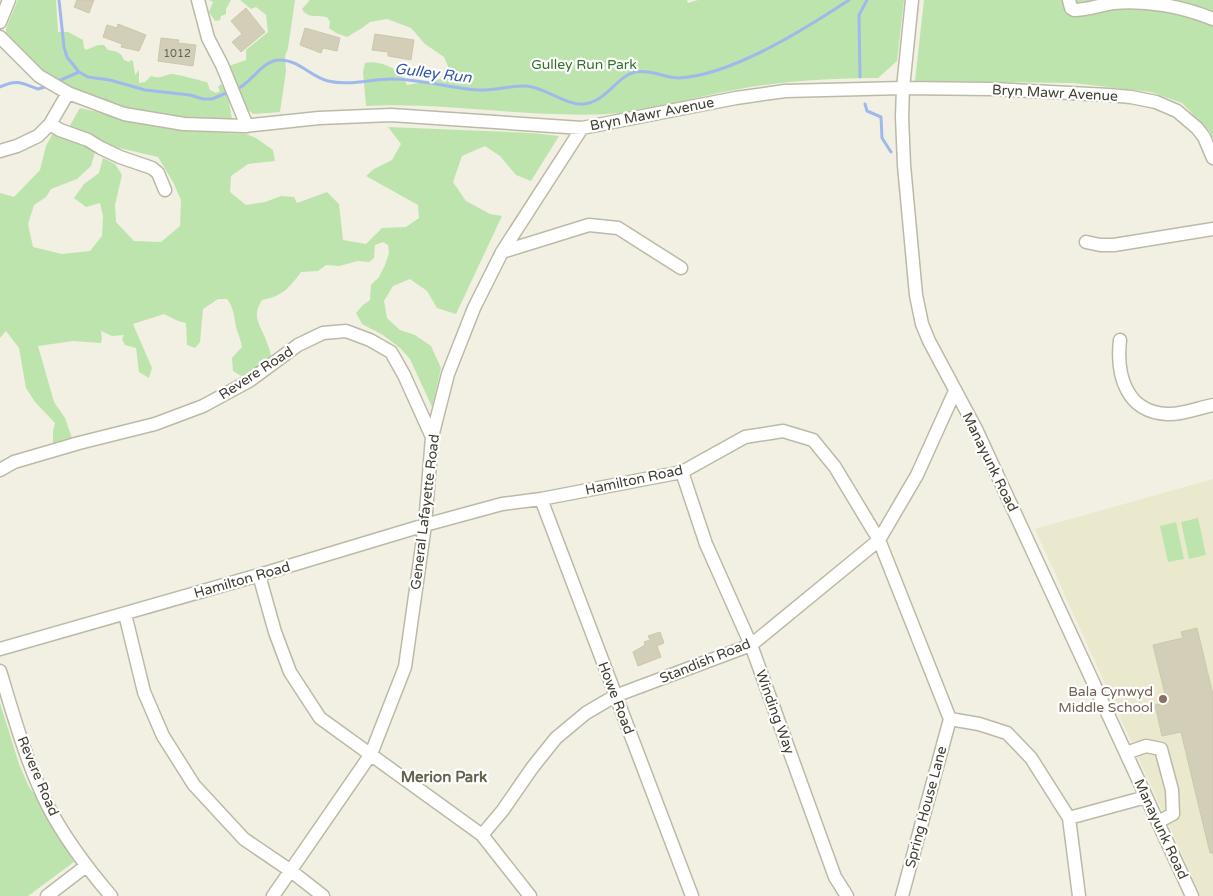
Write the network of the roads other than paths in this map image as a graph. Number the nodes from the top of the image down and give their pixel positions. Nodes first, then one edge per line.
1 (9, 0) edge
2 (198, 0) edge
3 (912, 0) edge
4 (1070, 0) edge
5 (1213, 19) edge
6 (0, 22) edge
7 (0, 37) edge
8 (903, 88) junction
9 (63, 90) junction
10 (50, 124) junction
11 (247, 126) junction
12 (582, 128) junction
13 (0, 150) edge
14 (1213, 158) edge
15 (165, 190) dead end
16 (1213, 228) edge
17 (1086, 242) dead end
18 (502, 252) junction
19 (680, 268) dead end
20 (1120, 340) dead end
21 (955, 391) junction
22 (1213, 405) edge
23 (432, 437) junction
24 (0, 470) edge
25 (682, 472) junction
26 (541, 499) junction
27 (425, 525) junction
28 (878, 540) junction
29 (259, 575) junction
30 (125, 614) junction
31 (751, 645) junction
32 (0, 649) edge
33 (0, 671) edge
34 (615, 696) junction
35 (950, 719) junction
36 (1126, 753) junction
37 (371, 754) junction
38 (1146, 797) junction
39 (1069, 818) junction
40 (1158, 822) junction
41 (482, 836) junction
42 (86, 866) junction
43 (291, 870) junction
44 (47, 896) edge
45 (111, 896) edge
46 (273, 896) edge
47 (323, 896) edge
48 (530, 896) edge
49 (692, 896) edge
50 (847, 896) edge
51 (902, 896) edge
52 (1079, 896) edge
53 (1192, 896) edge

1 - 6 street
2 - 11 street
3 - 8 street, Manayunk Road
4 - 5 street
7 - 9 street, Bryn Mawr Avenue
8 - 12 street, Bryn Mawr Avenue
8 - 14 street, Bryn Mawr Avenue
8 - 21 street, Manayunk Road
9 - 10 street
9 - 11 street, Bryn Mawr Avenue
10 - 13 street
10 - 15 street
11 - 12 street, Bryn Mawr Avenue
12 - 18 street, General Lafayette Road
16 - 17 street
18 - 19 street
18 - 23 street, General Lafayette Road
20 - 22 street
21 - 28 street, Standish Road
21 - 36 street, Manayunk Road
23 - 24 street, Revere Road
23 - 27 street, General Lafayette Road
25 - 26 street, Hamilton Road
25 - 28 street, Hamilton Road
25 - 31 street, Winding Way
26 - 27 street, Hamilton Road
26 - 34 street, Howe Road
27 - 29 street, Hamilton Road
27 - 37 street, General Lafayette Road
28 - 31 street, Standish Road
28 - 35 street, Hamilton Road
29 - 30 street, Hamilton Road
29 - 37 street
30 - 32 street, Hamilton Road
30 - 43 street
31 - 34 street, Standish Road
31 - 50 street, Winding Way
33 - 42 street, Revere Road
34 - 41 street, Standish Road
34 - 49 street, Howe Road
35 - 39 street
35 - 51 street, Spring House Lane
36 - 38 street, Manayunk Road
36 - 40 street
37 - 41 street
37 - 43 street, General Lafayette Road
38 - 39 street
38 - 40 street, Manayunk Road
39 - 52 street
40 - 53 street, Manayunk Road
41 - 48 street
42 - 44 street
42 - 45 street, Revere Road
43 - 46 street, General Lafayette Road
43 - 47 street

